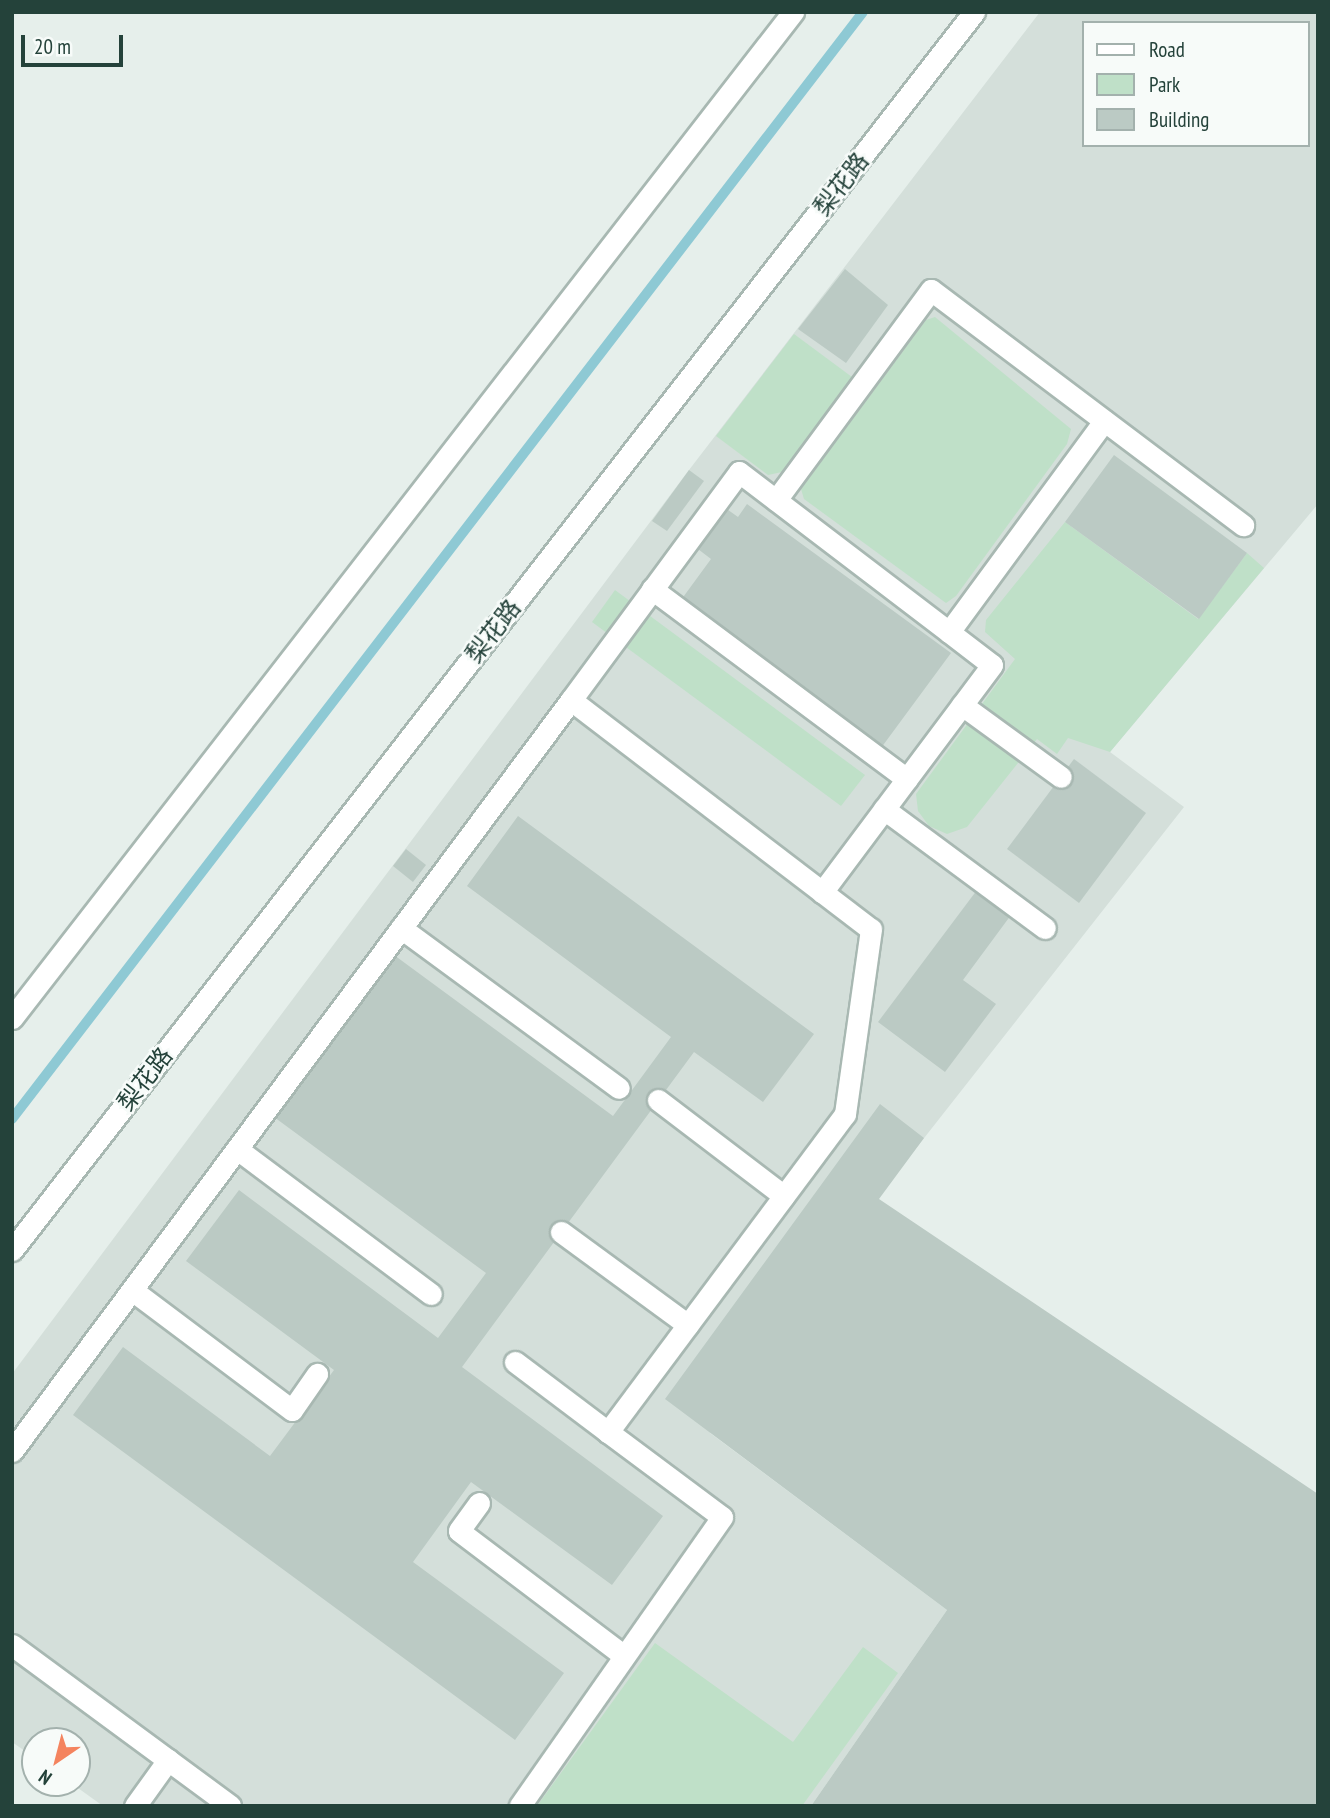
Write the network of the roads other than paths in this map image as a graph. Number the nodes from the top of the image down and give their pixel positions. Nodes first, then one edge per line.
1 (793, 12) edge
2 (974, 12) edge
3 (1104, 421) junction
4 (776, 500) junction
5 (1243, 525) dead end
6 (652, 589) junction
7 (949, 632) junction
8 (571, 700) junction
9 (962, 705) junction
10 (1061, 777) dead end
11 (907, 779) junction
12 (884, 809) junction
13 (822, 892) junction
14 (401, 928) junction
15 (1045, 928) dead end
16 (12, 1018) edge
17 (620, 1088) dead end
18 (658, 1100) dead end
19 (237, 1149) junction
20 (784, 1196) junction
21 (561, 1232) dead end
22 (12, 1250) edge
23 (132, 1290) junction
24 (431, 1294) dead end
25 (688, 1325) junction
26 (515, 1362) dead end
27 (317, 1374) dead end
28 (608, 1432) junction
29 (12, 1451) edge
30 (479, 1503) dead end
31 (12, 1645) edge
32 (624, 1656) junction
33 (168, 1760) junction
34 (135, 1806) edge
35 (230, 1806) edge
36 (520, 1806) edge

1 - 16 street
2 - 22 street, 梨花路
3 - 4 street
3 - 5 street
3 - 7 street
4 - 6 street
4 - 7 street
6 - 8 street
6 - 11 street
7 - 9 street
8 - 13 street
8 - 14 street
9 - 10 street
9 - 11 street
11 - 12 street
12 - 13 street
12 - 15 street
13 - 20 street
14 - 17 street
14 - 19 street
18 - 20 street
19 - 23 street
19 - 24 street
20 - 25 street
21 - 25 street
23 - 27 street
23 - 29 street
25 - 28 street
26 - 28 street
28 - 32 street
30 - 32 street
31 - 33 street
32 - 36 street
33 - 34 street
33 - 35 street

